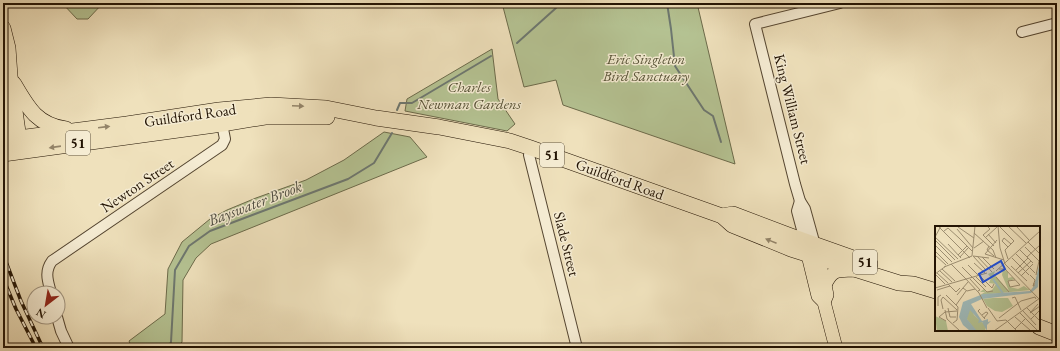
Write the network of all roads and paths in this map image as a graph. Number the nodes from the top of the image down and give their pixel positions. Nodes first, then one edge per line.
1 (840, 3) edge
2 (1057, 24) edge
3 (3, 28) edge
4 (1022, 32) dead end
5 (10, 76) junction
6 (3, 103) edge
7 (220, 117) junction
8 (82, 130) junction
9 (10, 146) edge
10 (531, 148) junction
11 (811, 249) junction
12 (857, 270) junction
13 (913, 284) junction
14 (49, 285) edge
15 (825, 285) junction
16 (935, 291) edge
17 (824, 302) junction
18 (59, 325) edge
19 (1040, 327) edge
20 (1057, 334) edge
21 (69, 348) edge
22 (577, 348) edge
23 (836, 348) edge

1 - 11 street, King William Street
2 - 4 street
3 - 5 highway
5 - 8 highway
5 - 9 highway
6 - 9 highway
8 -> 7 highway, Guildford Road / 51
7 -> 9 highway, Guildford Road / 51
7 - 10 highway, Guildford Road / 51
7 - 14 street, Newton Street
8 - 9 highway, Guildford Road / 51
10 - 11 highway, Guildford Road / 51
10 - 22 street, Slade Street
11 - 12 highway, Guildford Road / 51
11 - 13 highway, Guildford Road / 51
11 - 15 main road, King William Street
11 - 17 main road, King William Street
12 - 13 highway, Guildford Road / 51
12 - 15 main road
13 - 16 highway, Guildford Road / 51
15 - 17 main road, King William Street
17 - 23 main road, King William Street
18 - 21 street
19 - 20 highway

